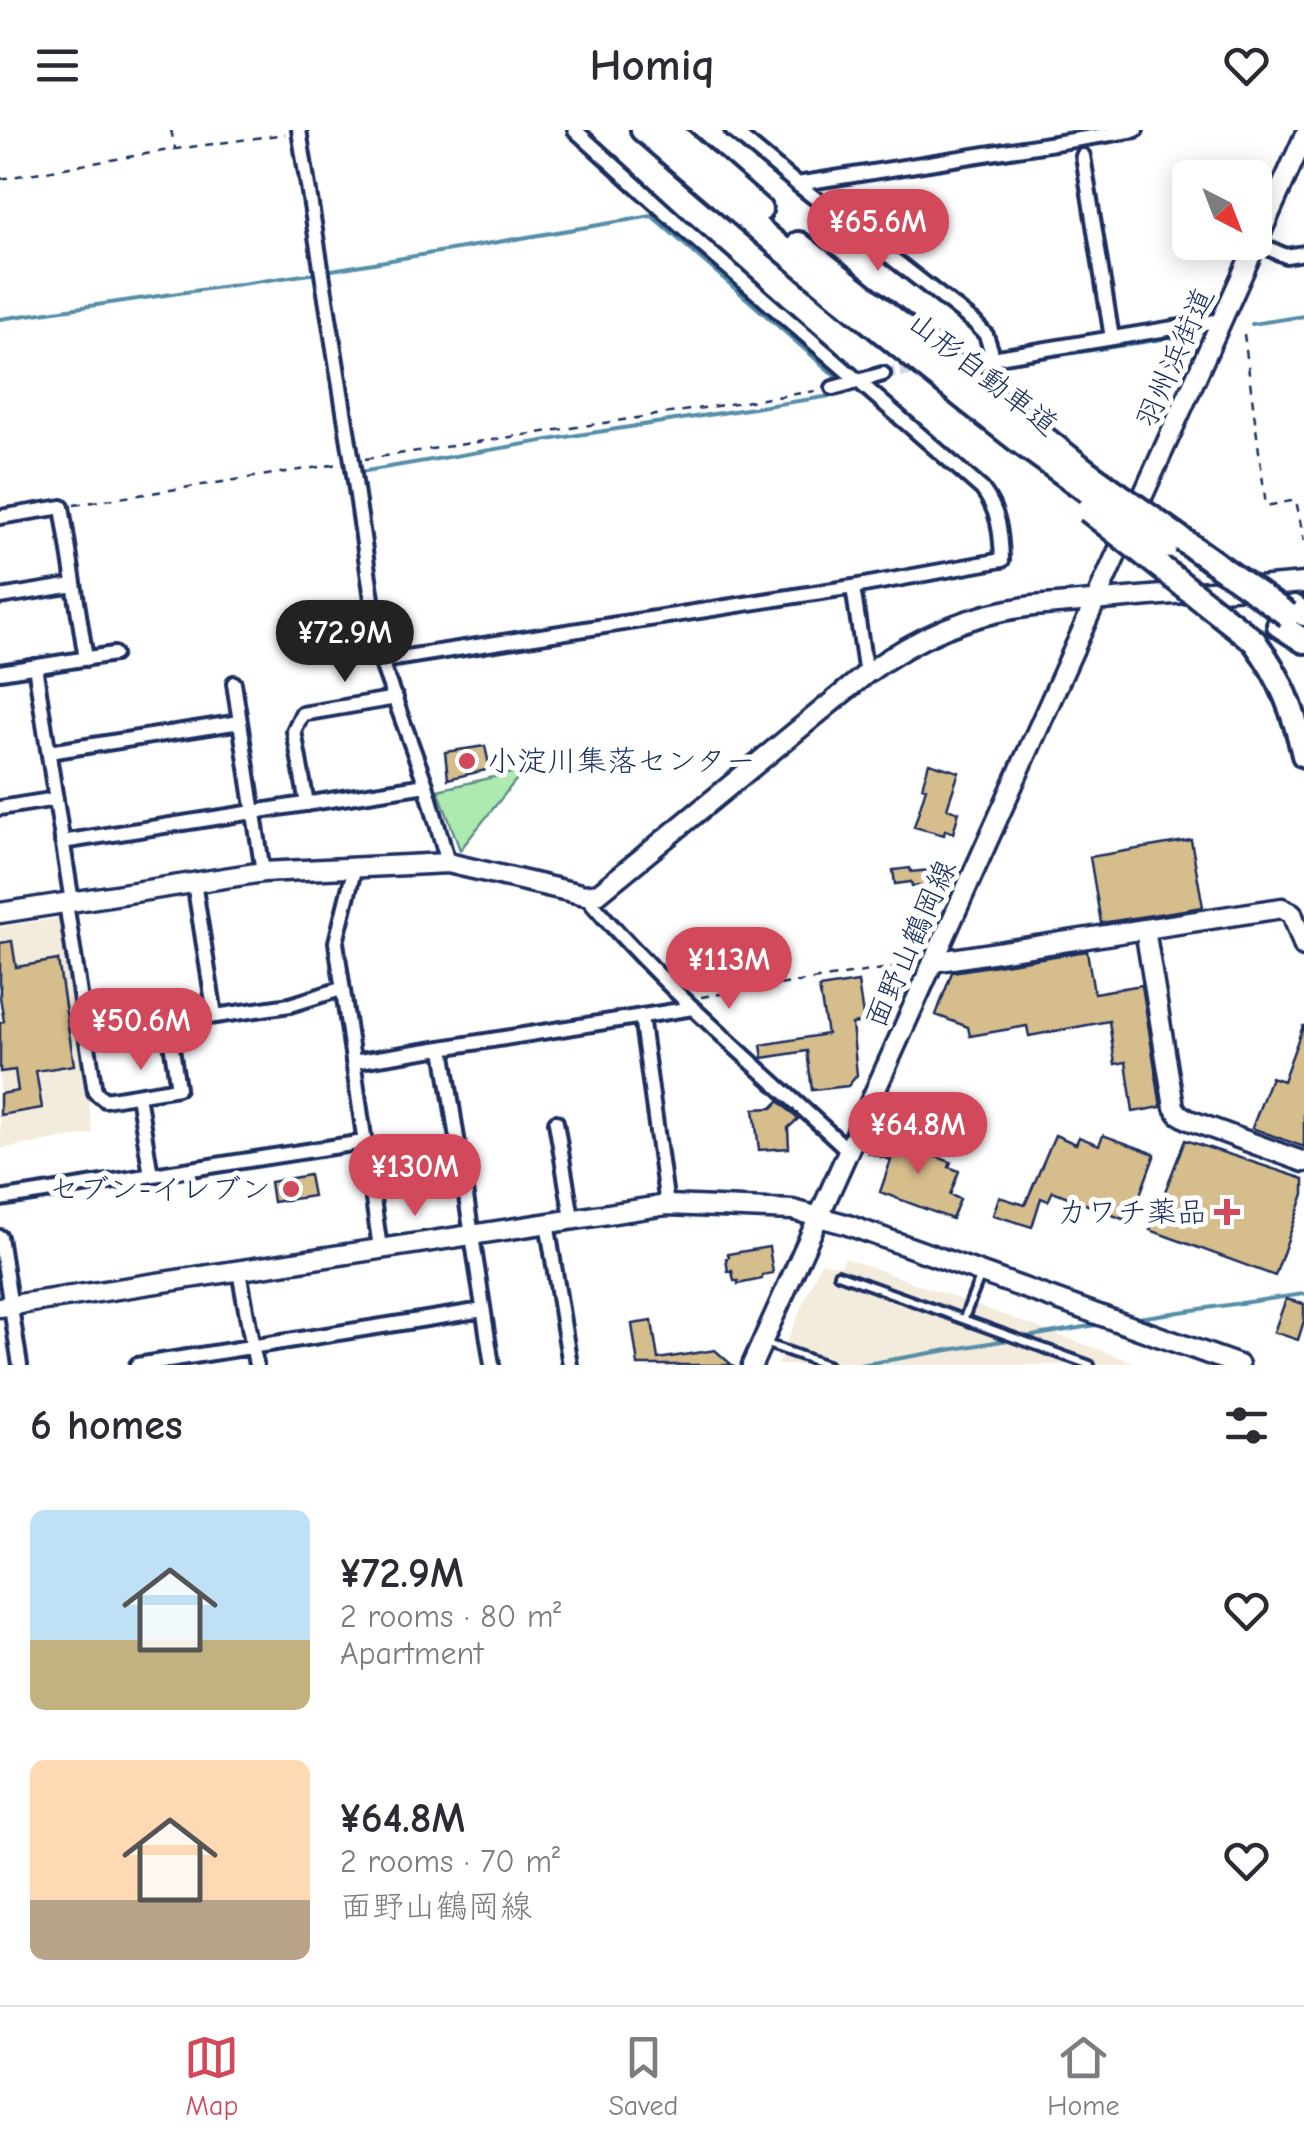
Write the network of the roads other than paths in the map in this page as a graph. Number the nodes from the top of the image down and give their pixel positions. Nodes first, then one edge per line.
1 (574, 130) edge
2 (644, 130) edge
3 (669, 130) edge
4 (732, 130) edge
5 (1136, 130) edge
6 (299, 131) edge
7 (1303, 141) edge
8 (1083, 156) dead end
9 (797, 184) junction
10 (1272, 209) edge
11 (1272, 250) edge
12 (1304, 254) edge
13 (1249, 260) edge
14 (1222, 320) junction
15 (1112, 338) junction
16 (883, 374) tunnel mouth
17 (860, 381) junction
18 (833, 388) road end
19 (1020, 440) junction
20 (0, 517) edge
21 (1304, 583) edge
22 (74, 585) junction
23 (853, 587) junction
24 (0, 597) edge
25 (1096, 601) junction
26 (1294, 617) edge
27 (1304, 641) edge
28 (114, 654) dead end
29 (86, 658) junction
30 (381, 660) junction
31 (36, 666) junction
32 (0, 672) edge
33 (866, 674) junction
34 (234, 683) dead end
35 (396, 698) junction
36 (240, 722) junction
37 (48, 752) junction
38 (1304, 755) edge
39 (426, 785) junction
40 (56, 799) junction
41 (307, 804) junction
42 (0, 808) edge
43 (254, 812) junction
44 (62, 842) junction
45 (448, 863) junction
46 (356, 866) junction
47 (263, 872) junction
48 (194, 882) junction
49 (585, 895) junction
50 (69, 902) junction
51 (0, 913) edge
52 (1145, 929) junction
53 (1304, 946) edge
54 (933, 962) junction
55 (342, 989) junction
56 (689, 1004) junction
57 (215, 1015) junction
58 (640, 1016) junction
59 (443, 1048) junction
60 (353, 1062) junction
61 (138, 1094) junction
62 (556, 1122) dead end
63 (364, 1142) junction
64 (850, 1152) junction
65 (1304, 1162) edge
66 (151, 1176) junction
67 (0, 1199) edge
68 (667, 1205) junction
69 (819, 1216) junction
70 (572, 1218) junction
71 (547, 1222) junction
72 (472, 1234) junction
73 (0, 1237) edge
74 (380, 1248) junction
75 (239, 1271) junction
76 (982, 1271) junction
77 (838, 1274) dead end
78 (5, 1306) edge
79 (484, 1310) junction
80 (964, 1318) junction
81 (762, 1342) junction
82 (253, 1347) junction
83 (20, 1365) edge
84 (137, 1365) edge
85 (256, 1365) edge
86 (492, 1365) edge
87 (570, 1365) edge
88 (752, 1365) edge
89 (827, 1365) edge
90 (1090, 1365) edge
91 (1239, 1365) edge

1 - 17 street
2 - 19 highway, 山形自動車道
3 - 19 highway, 山形自動車道
4 - 9 street
5 - 9 street
6 - 30 street
7 - 10 street, 羽州浜街道
8 - 15 street
9 - 15 street
11 - 12 street
13 - 14 street, 羽州浜街道
14 - 15 street
14 - 25 street, 羽州浜街道
16 - 17 street
17 - 18 street
17 - 23 street
19 - 26 highway, bridge
19 - 38 highway, bridge
20 - 22 street
21 - 25 street
22 - 24 street
22 - 29 street
23 - 30 street
23 - 33 street
25 - 33 street
25 - 54 street, 面野山鶴岡線
26 - 27 highway
28 - 29 street
29 - 31 street
30 - 35 street
31 - 32 street
31 - 37 street
33 - 49 street
34 - 36 street
35 - 39 street
35 - 41 street
36 - 37 street
36 - 43 street
37 - 40 street
39 - 41 street
39 - 45 street
40 - 42 street
40 - 44 street
41 - 43 street
43 - 44 street
43 - 47 street
44 - 50 street
45 - 46 street
45 - 49 street
46 - 47 street
46 - 55 street
47 - 48 street
48 - 50 street
48 - 57 street
49 - 56 street
50 - 51 street
50 - 61 street
52 - 53 street
52 - 54 street
52 - 65 street
54 - 64 street, 面野山鶴岡線
55 - 57 street
55 - 60 street
56 - 58 street
56 - 64 street
57 - 61 street
58 - 59 street
58 - 68 street
59 - 60 street
59 - 72 street
60 - 63 street
61 - 66 street
62 - 70 street
63 - 66 street
63 - 74 street
64 - 69 street, 面野山鶴岡線
66 - 67 street
68 - 69 street
68 - 70 street
69 - 76 street
69 - 81 street, 面野山鶴岡線
70 - 71 street
71 - 72 street
71 - 87 street
72 - 74 street
72 - 79 street
73 - 78 street
74 - 75 street
75 - 78 street
75 - 82 street
76 - 80 lane
76 - 91 street
77 - 80 lane
78 - 83 street
79 - 82 street
79 - 86 street
80 - 90 lane
81 - 88 street, 面野山鶴岡線
81 - 89 lane
82 - 84 street
82 - 85 street

